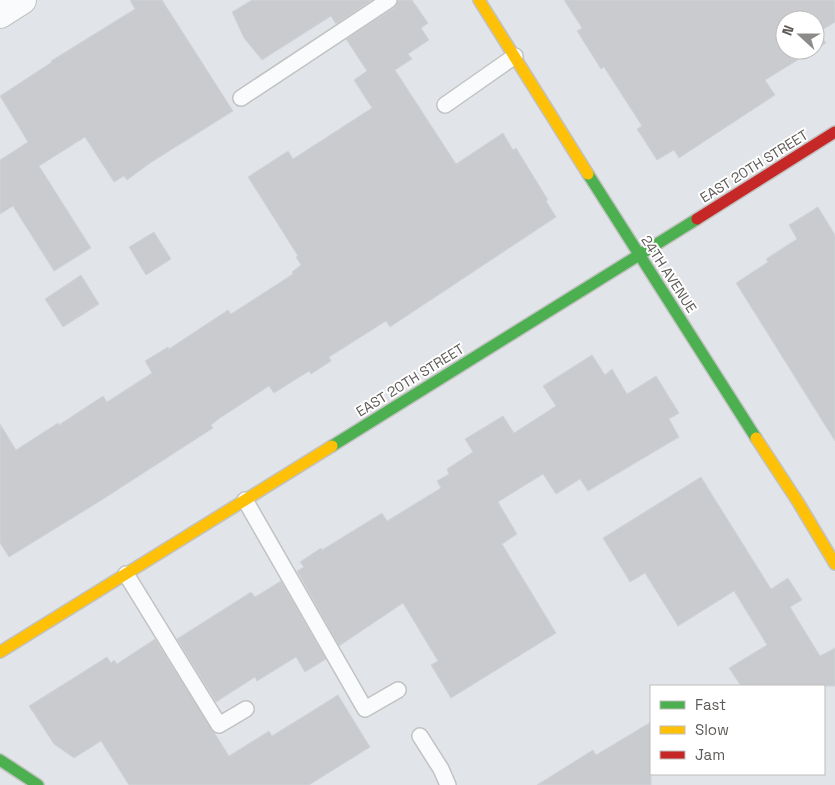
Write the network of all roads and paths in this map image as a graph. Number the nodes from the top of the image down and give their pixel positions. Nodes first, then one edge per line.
1 (22, 0) edge
2 (389, 0) edge
3 (479, 0) edge
4 (0, 14) edge
5 (514, 56) junction
6 (241, 98) dead end
7 (445, 105) dead end
8 (835, 132) edge
9 (639, 256) junction
10 (245, 500) junction
11 (835, 564) edge
12 (126, 574) junction
13 (0, 652) edge
14 (398, 690) dead end
15 (246, 709) dead end
16 (420, 736) dead end
17 (0, 760) edge
18 (38, 785) edge
19 (448, 785) edge

1 - 4 street
2 - 6 lane
3 - 5 street, 24TH AVENUE
5 - 7 lane
5 - 9 street, 24TH AVENUE
8 - 9 street, EAST 20TH STREET
9 - 10 street, EAST 20TH STREET
9 - 11 street, 24TH AVENUE
10 - 12 street, EAST 20TH STREET
10 - 14 lane
12 - 13 street, EAST 20TH STREET
12 - 15 lane
16 - 19 lane
17 - 18 street

